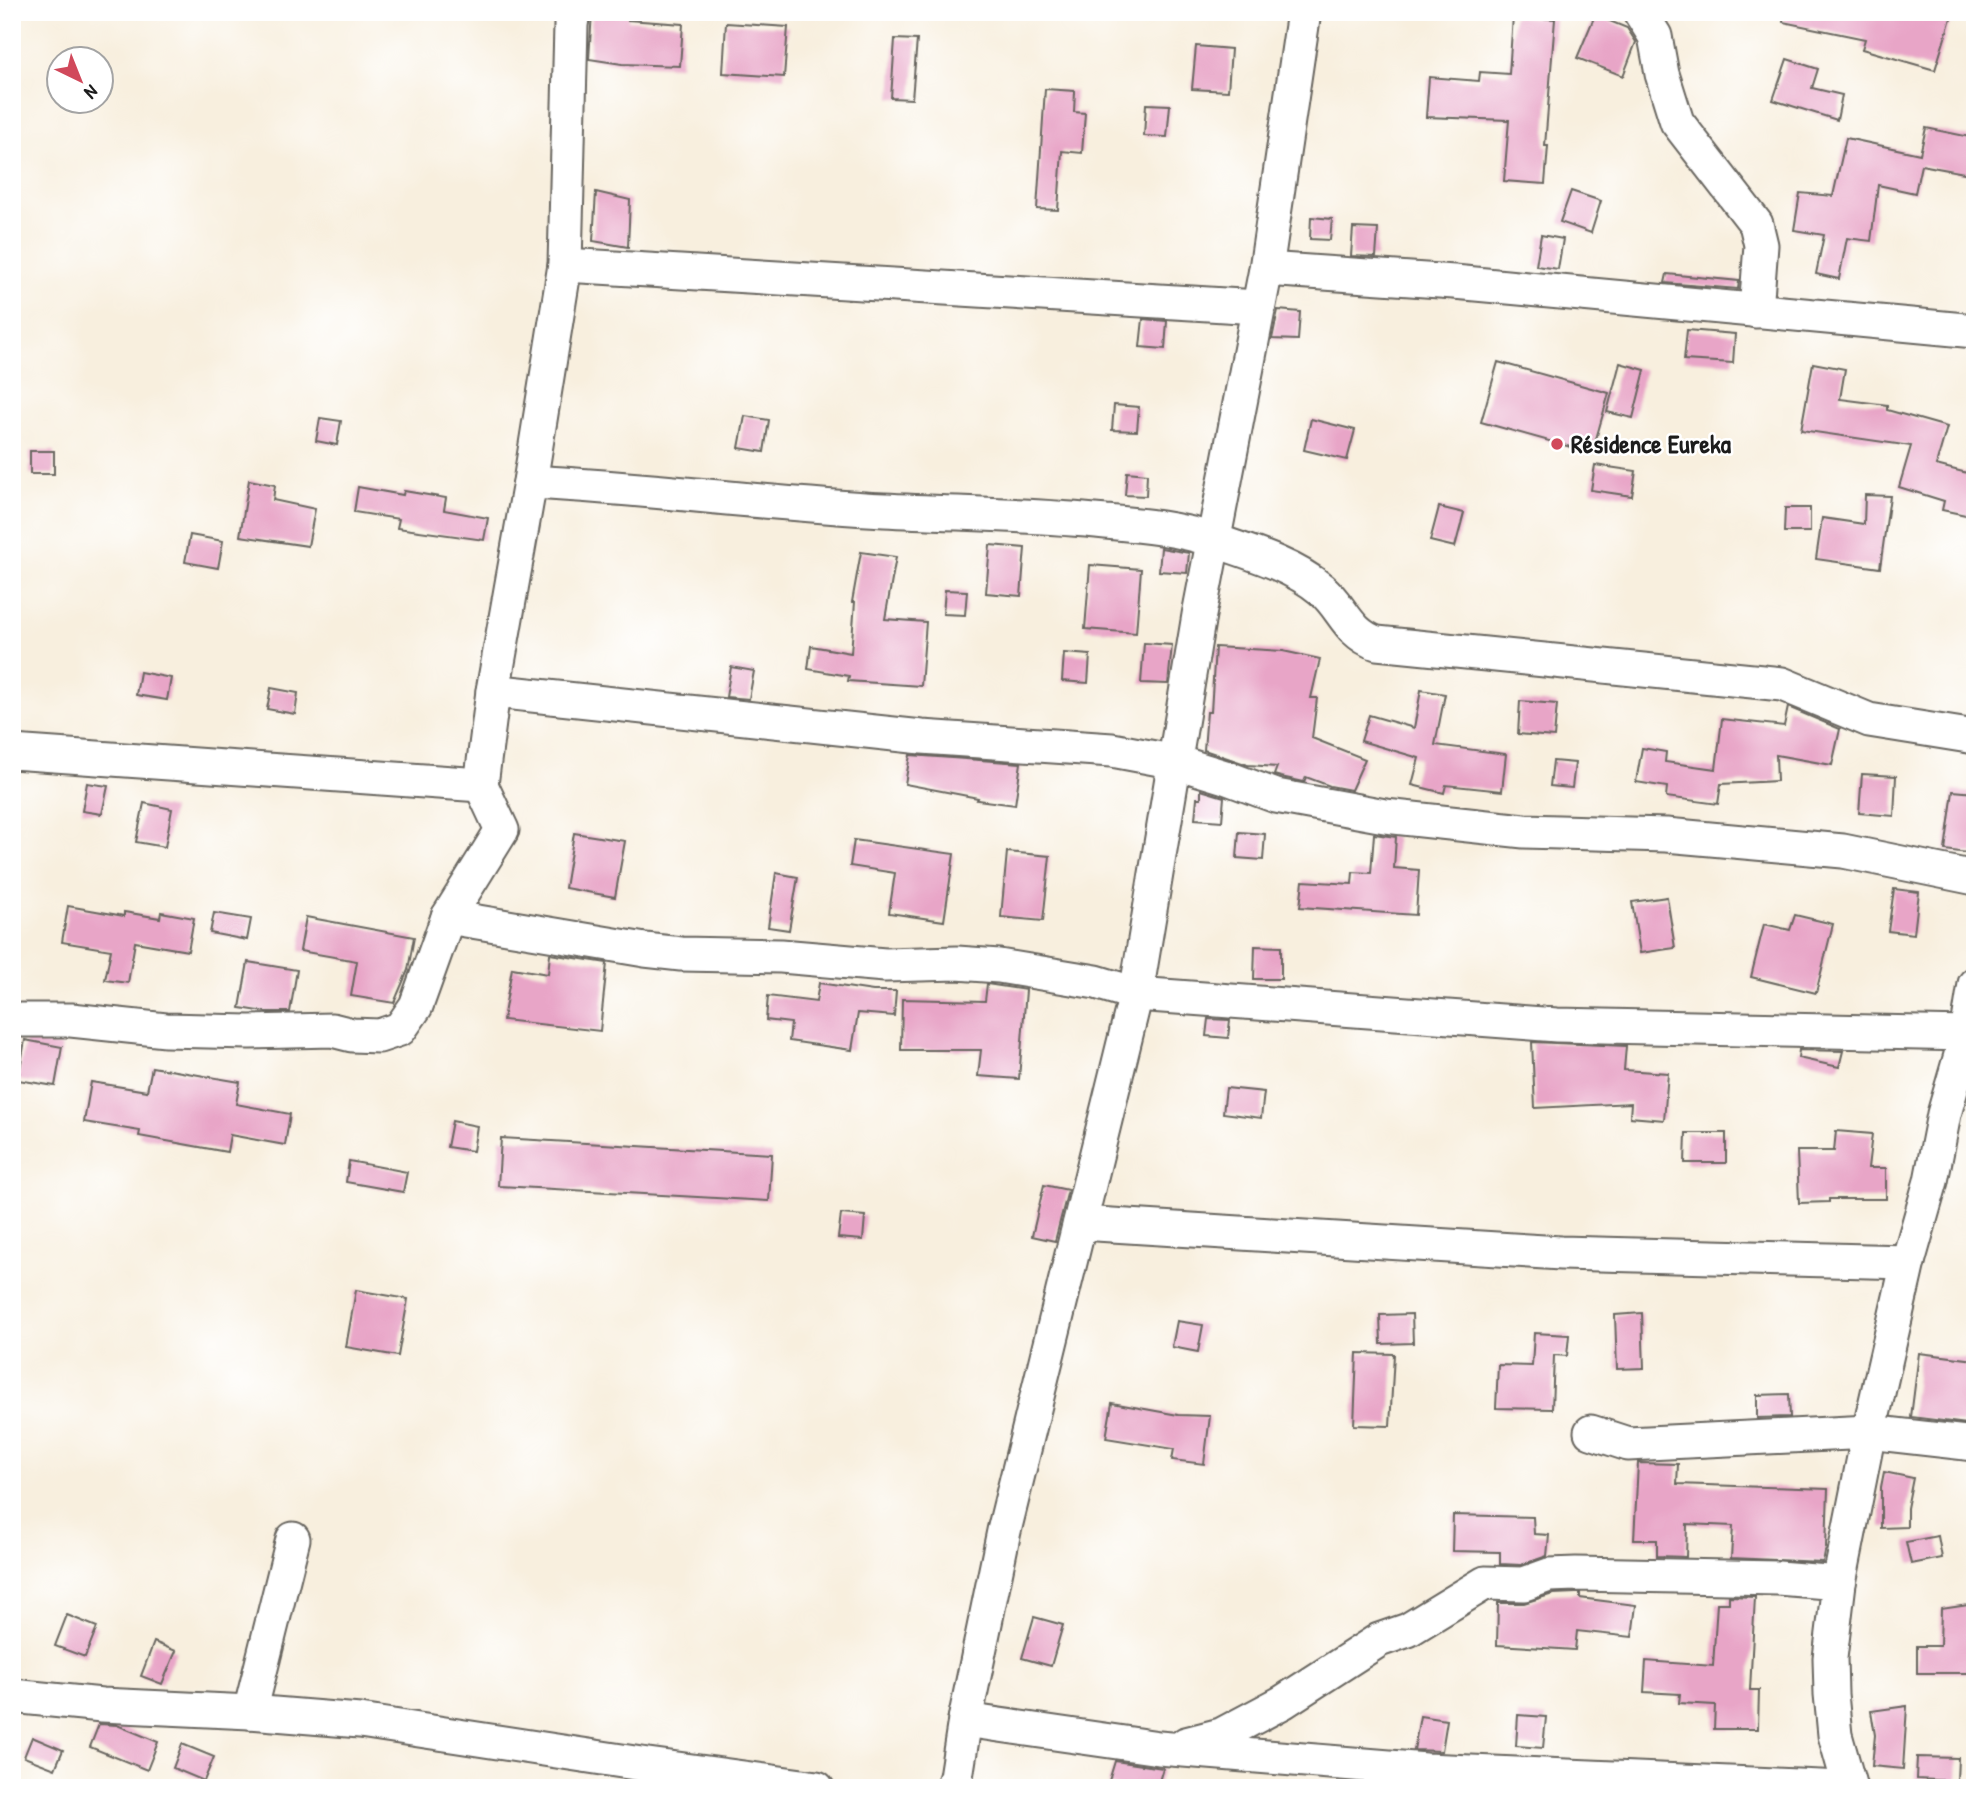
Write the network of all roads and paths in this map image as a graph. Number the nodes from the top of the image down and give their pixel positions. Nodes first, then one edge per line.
1 (573, 12) edge
2 (1304, 12) edge
3 (1640, 12) edge
4 (565, 265) junction
5 (1266, 269) junction
6 (1258, 307) junction
7 (1756, 311) junction
8 (1975, 331) edge
9 (530, 482) junction
10 (1213, 540) junction
11 (493, 691) junction
12 (1975, 737) edge
13 (12, 752) edge
14 (1176, 762) junction
15 (481, 785) junction
16 (1975, 878) edge
17 (448, 916) junction
18 (1975, 984) edge
19 (1136, 994) junction
20 (12, 1020) edge
21 (1971, 1035) edge
22 (1080, 1223) junction
23 (1908, 1262) junction
24 (1869, 1432) junction
25 (1591, 1433) dead end
26 (1975, 1444) edge
27 (293, 1539) dead end
28 (1839, 1583) junction
29 (12, 1696) edge
30 (250, 1712) junction
31 (965, 1720) junction
32 (1159, 1748) junction
33 (954, 1784) edge
34 (817, 1788) edge
35 (1843, 1788) edge
36 (1850, 1788) edge

1 - 4 street
2 - 5 street
3 - 7 street
4 - 6 street
4 - 9 street
5 - 6 street
5 - 7 street
6 - 10 street
7 - 8 street
9 - 10 street
9 - 11 street
10 - 12 street
10 - 14 street
11 - 14 street
11 - 15 street
13 - 15 street
14 - 16 street
14 - 19 street
15 - 17 street
17 - 19 street
17 - 20 street
18 - 21 street
19 - 21 street
19 - 22 street
21 - 23 street
22 - 23 street
22 - 31 street
23 - 24 street
24 - 25 street
24 - 26 street
24 - 28 street
27 - 30 street
28 - 32 street
28 - 36 street
29 - 30 street
30 - 34 street
31 - 32 street
31 - 33 street
32 - 35 street

